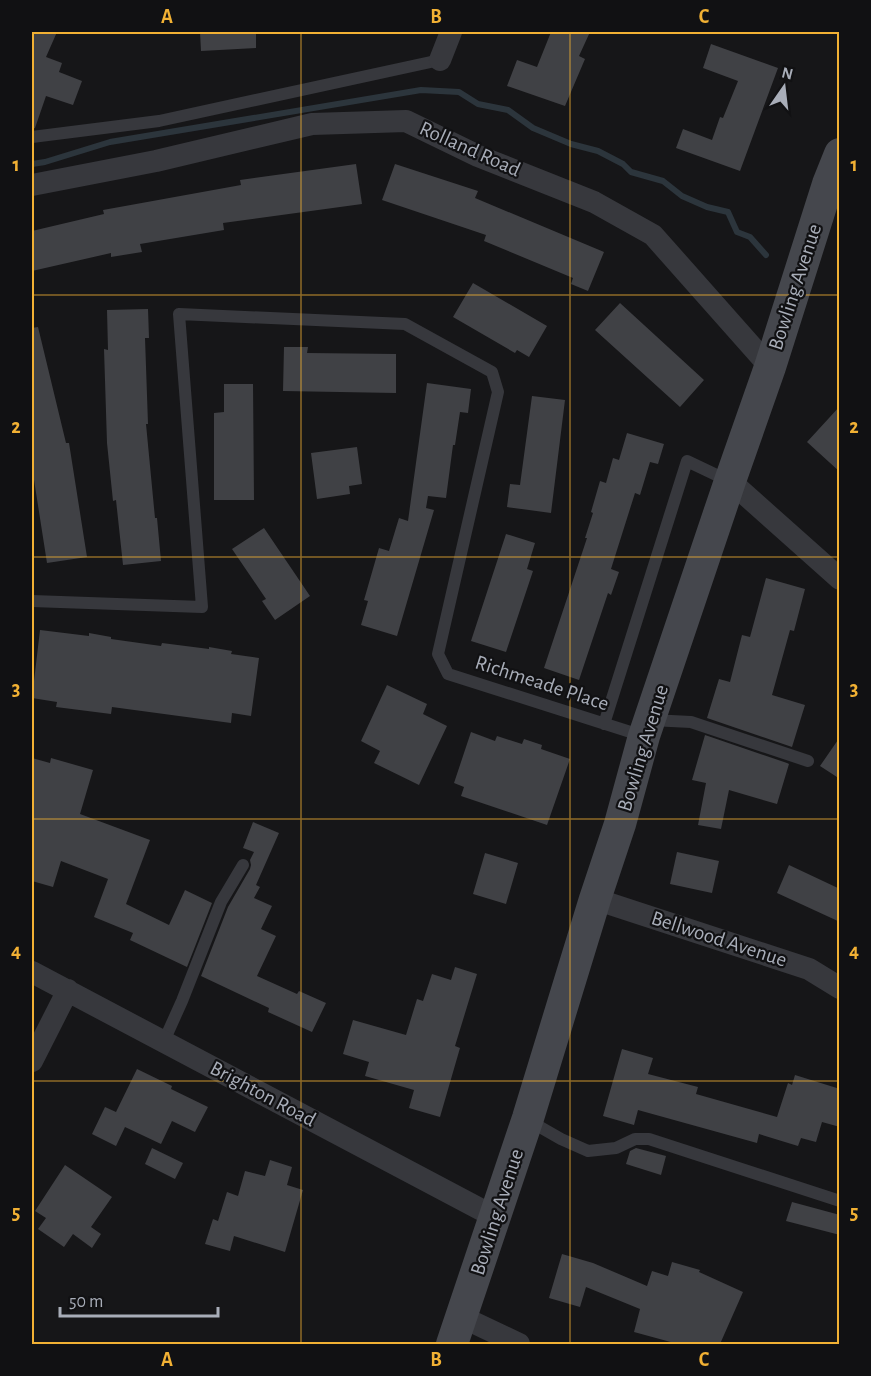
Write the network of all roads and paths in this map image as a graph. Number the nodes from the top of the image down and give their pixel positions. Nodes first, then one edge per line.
1 (452, 32) edge
2 (440, 60) joint
3 (32, 137) edge
4 (840, 154) edge
5 (32, 185) edge
6 (834, 185) edge
7 (770, 368) junction
8 (730, 481) junction
9 (840, 579) edge
10 (32, 601) edge
11 (604, 724) junction
12 (647, 728) junction
13 (808, 761) dead end
14 (243, 865) dead end
15 (595, 899) junction
16 (32, 972) edge
17 (840, 988) edge
18 (68, 990) junction
19 (164, 1041) junction
20 (32, 1061) edge
21 (528, 1118) junction
22 (840, 1201) edge
23 (495, 1217) junction
24 (457, 1330) edge
25 (519, 1344) edge

1 - 2 street
2 - 3 lane
4 - 6 street, Bowling Avenue
5 - 7 street, Rolland Road
6 - 7 street, Bowling Avenue
7 - 8 street, Bowling Avenue
8 - 9 street
8 - 11 lane
8 - 12 street, Bowling Avenue
10 - 11 lane, Richmeade Place
11 - 12 lane, Richmeade Place
12 - 13 lane, Richmeade Place
12 - 15 street, Bowling Avenue
14 - 19 lane
15 - 17 street, Bellwood Avenue
15 - 21 street, Bowling Avenue
16 - 18 street, Brighton Road
18 - 19 street, Brighton Road
18 - 20 street
19 - 23 street, Brighton Road
21 - 22 lane
21 - 23 street, Bowling Avenue
23 - 24 street, Bowling Avenue
24 - 25 street

